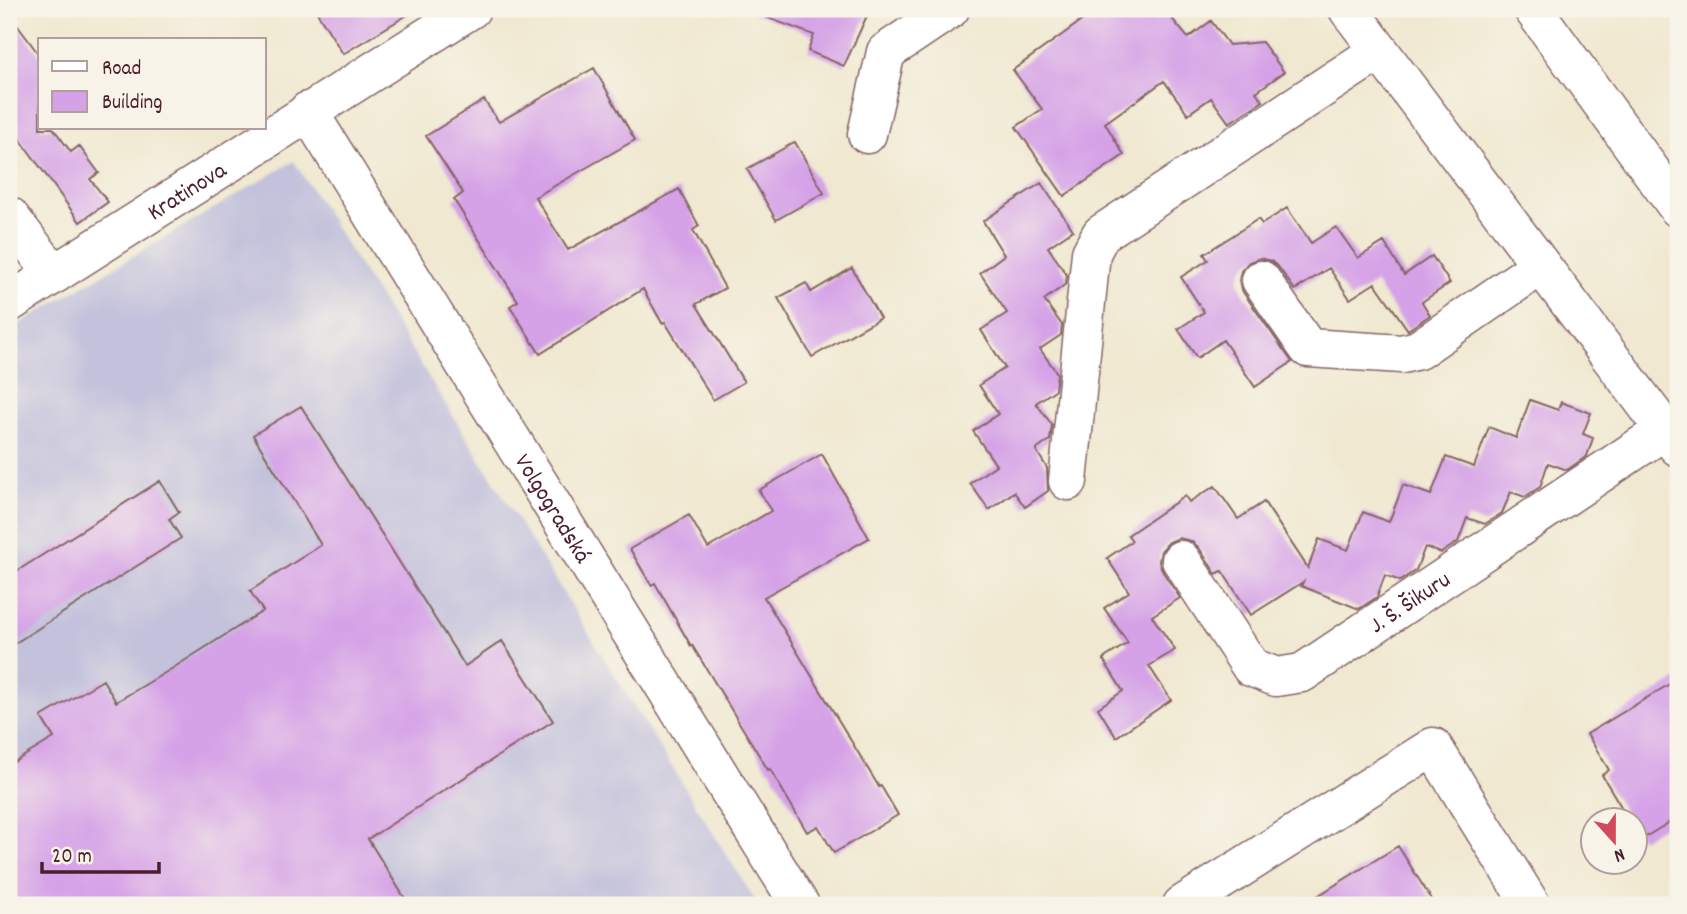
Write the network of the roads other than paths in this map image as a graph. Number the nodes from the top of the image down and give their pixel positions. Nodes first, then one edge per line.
1 (471, 9) edge
2 (950, 9) edge
3 (1348, 9) edge
4 (1533, 9) edge
5 (1379, 51) junction
6 (308, 111) junction
7 (867, 134) dead end
8 (1678, 208) edge
9 (9, 216) edge
10 (1541, 266) junction
11 (54, 274) junction
12 (1261, 280) dead end
13 (9, 303) edge
14 (1672, 439) edge
15 (1068, 481) dead end
16 (1181, 560) dead end
17 (800, 905) edge
18 (1182, 905) edge
19 (1531, 905) edge

1 - 6 street, Kratinova
2 - 7 street
3 - 5 street, J. Š. Šikuru
4 - 8 street
5 - 10 street, J. Š. Šikuru
5 - 15 street
6 - 11 street, Kratinova
6 - 17 street, Volgogradská
9 - 11 street
10 - 12 street
10 - 14 street, J. Š. Šikuru
11 - 13 street, Kratinova
14 - 16 street, J. Š. Šikuru
18 - 19 street

